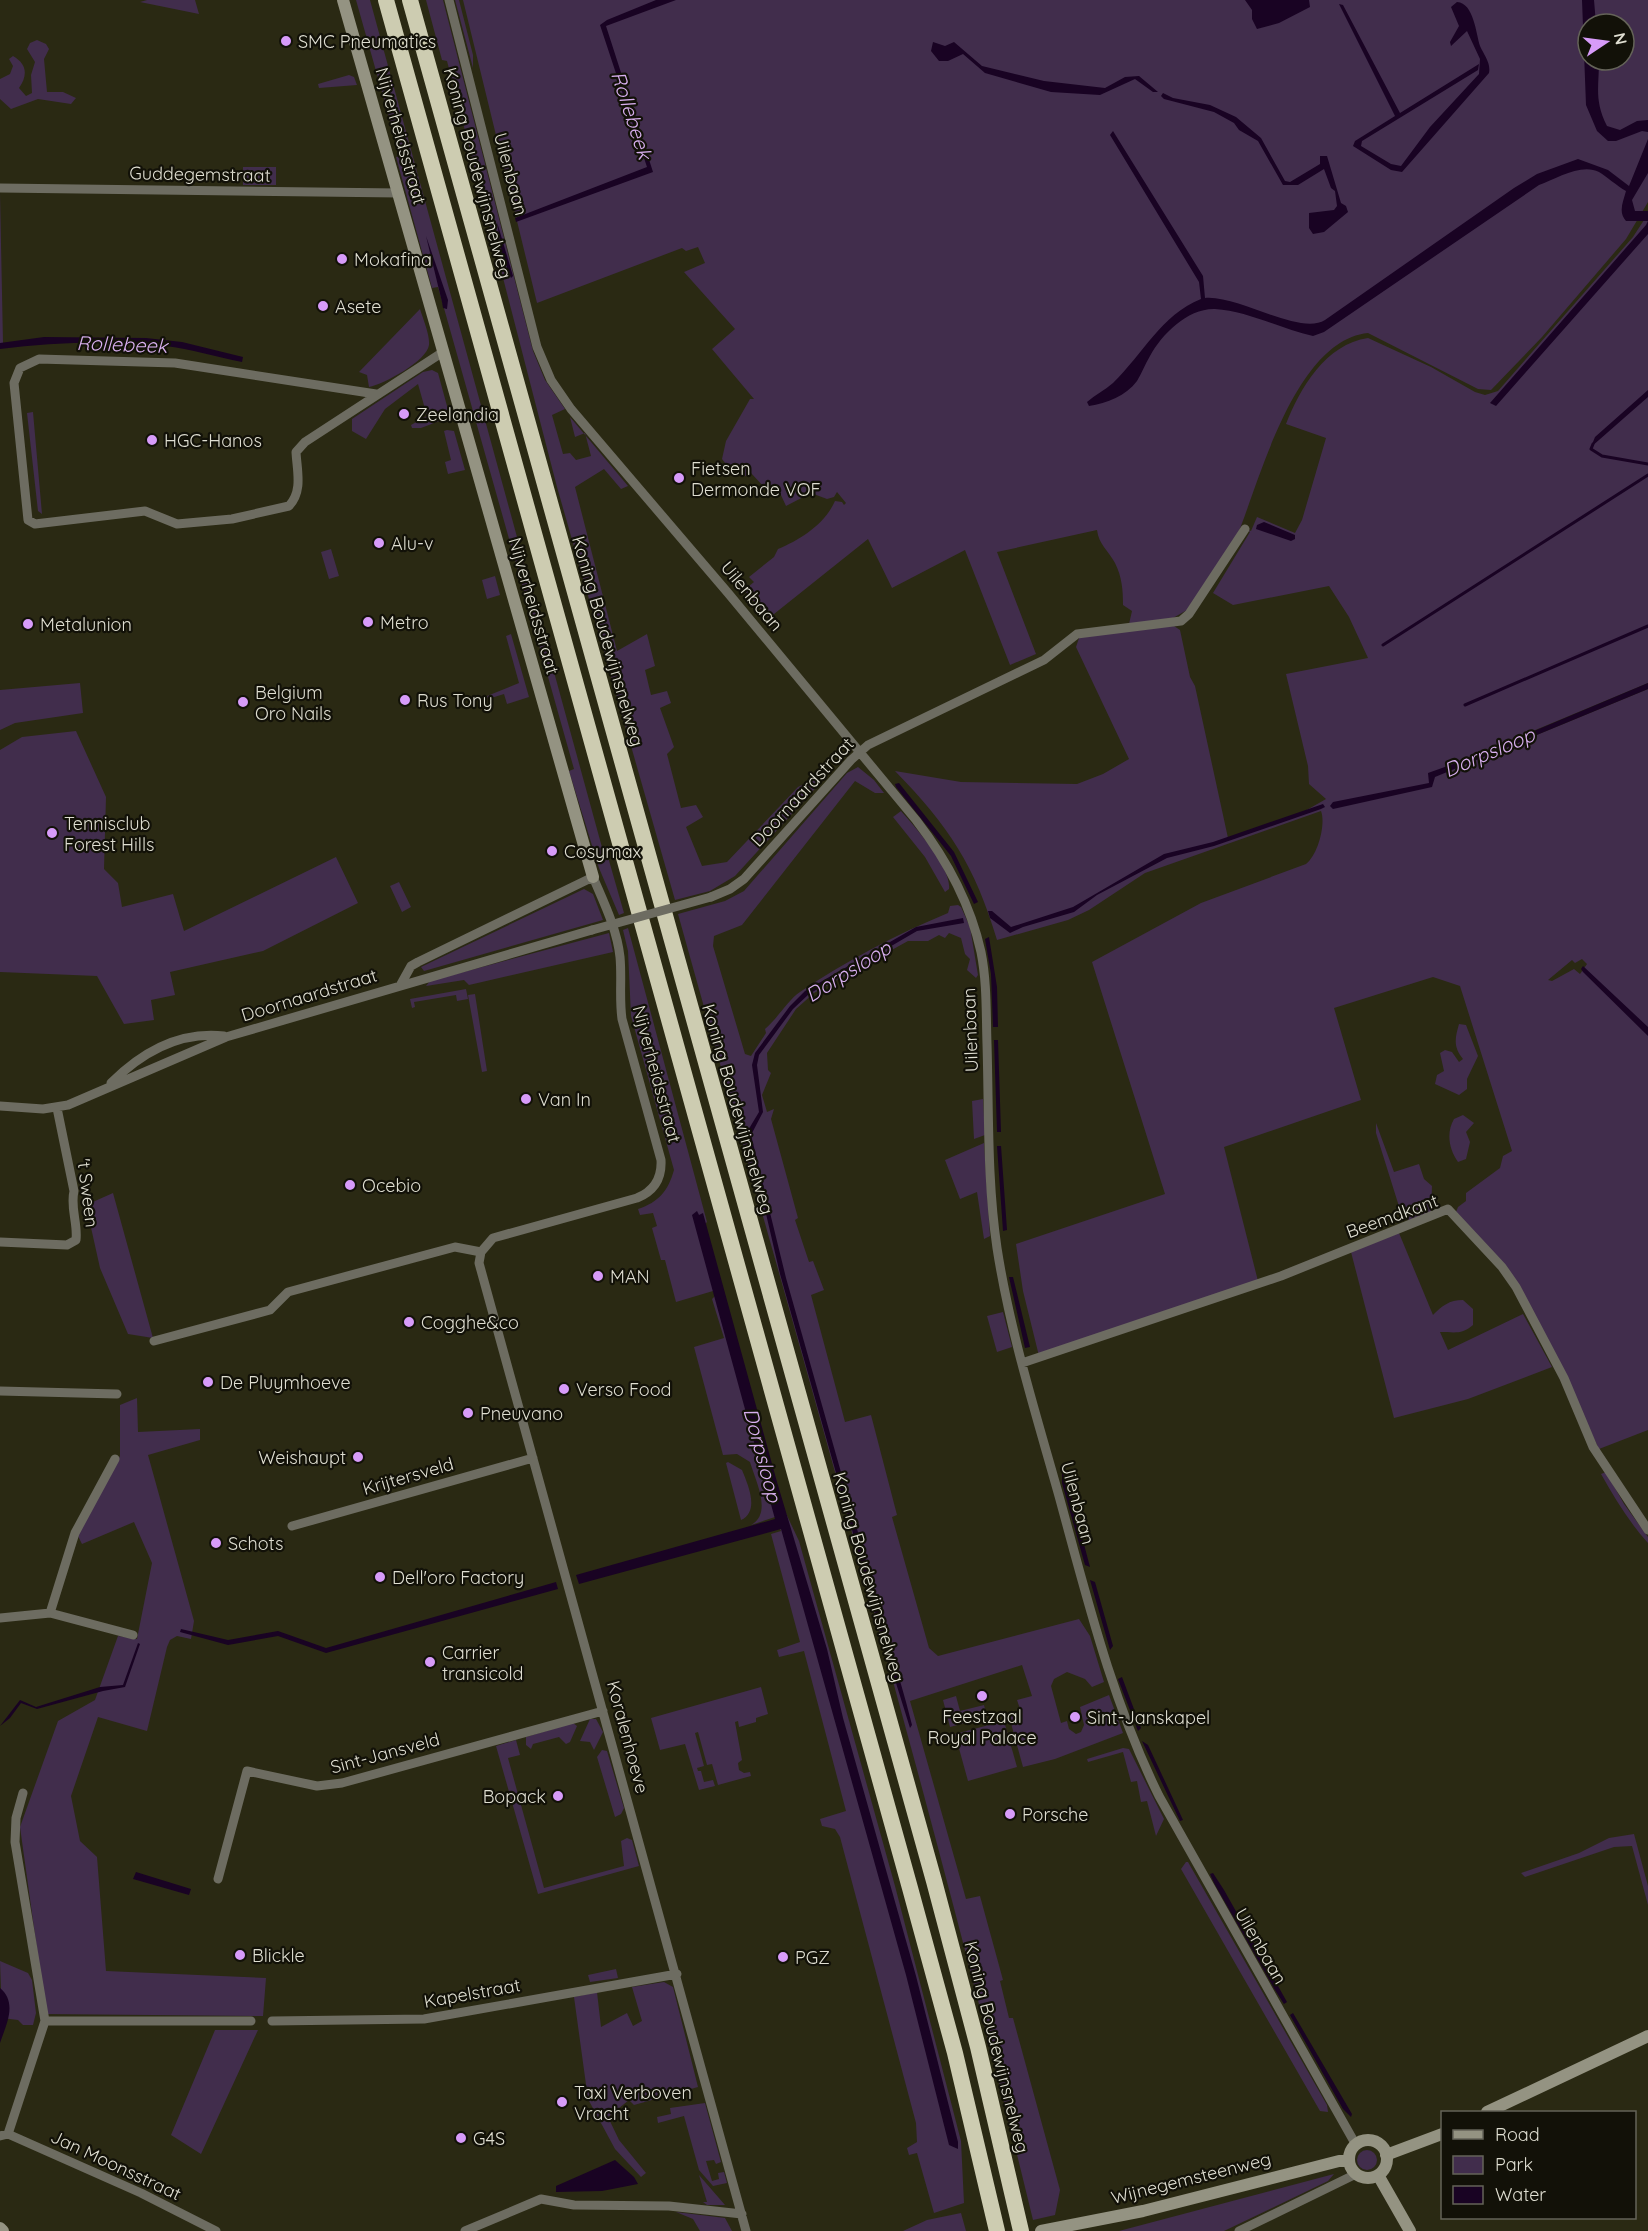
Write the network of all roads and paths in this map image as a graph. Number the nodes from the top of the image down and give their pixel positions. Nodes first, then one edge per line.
1 (343, 0) edge
2 (386, 0) edge
3 (410, 0) edge
4 (449, 0) edge
5 (0, 188) edge
6 (399, 193) junction
7 (443, 352) junction
8 (376, 394) junction
9 (1245, 529) dead end
10 (859, 752) junction
11 (593, 877) junction
12 (401, 984) junction
13 (226, 1037) junction
14 (106, 1088) junction
15 (0, 1106) edge
16 (57, 1108) junction
17 (0, 1242) edge
18 (481, 1252) junction
19 (154, 1341) dead end
20 (1022, 1363) junction
21 (0, 1391) edge
22 (117, 1394) dead end
23 (533, 1458) junction
24 (115, 1459) dead end
25 (292, 1526) dead end
26 (1648, 1530) edge
27 (50, 1613) junction
28 (0, 1618) edge
29 (133, 1635) dead end
30 (603, 1711) junction
31 (23, 1793) dead end
32 (218, 1879) dead end
33 (677, 1974) junction
34 (45, 2021) junction
35 (251, 2021) dead end
36 (272, 2021) dead end
37 (1648, 2036) edge
38 (1489, 2111) edge
39 (4, 2135) edge
40 (1441, 2135) edge
41 (1356, 2145) junction
42 (1386, 2155) junction
43 (1349, 2161) junction
44 (1356, 2174) junction
45 (1378, 2175) junction
46 (742, 2214) junction
47 (0, 2228) edge
48 (3, 2231) edge
49 (216, 2231) edge
50 (465, 2231) edge
51 (746, 2231) edge
52 (997, 2231) edge
53 (1021, 2231) edge
54 (1041, 2231) edge
55 (1239, 2231) edge
56 (1410, 2231) edge

1 - 6 street, Nijverheidsstraat
2 - 52 highway
3 - 53 highway, Koning Boudewijnsnelweg
4 - 10 street, Uilenbaan
5 - 6 street, Guddegemstraat
6 - 7 street, Nijverheidsstraat
7 - 8 street
7 - 11 street, Nijverheidsstraat
8 - 8 street
9 - 10 street, Doornaardstraat
10 - 12 street, Doornaardstraat, bridge
10 - 20 street, Uilenbaan
11 - 12 street, Doornaardstraat
11 - 18 street, Nijverheidsstraat
12 - 13 street, Doornaardstraat
13 - 14 street, Doornaardstraat
13 - 14 street, Doornaardstraat
14 - 16 street, Doornaardstraat
15 - 16 street, Doornaardstraat
16 - 17 street, 't Sween
18 - 19 street
18 - 23 street, Koralenhoeve
20 - 26 street, Beemdkant
20 - 41 street, Uilenbaan
21 - 22 street
23 - 25 street, Krijtersveld
23 - 30 street, Koralenhoeve
24 - 27 street
27 - 28 street
27 - 29 street
30 - 32 street, Sint-Jansveld
30 - 33 street, Koralenhoeve
31 - 34 street
33 - 36 street, Kapelstraat
33 - 46 street, Koralenhoeve
34 - 35 street
34 - 39 street
37 - 38 street
39 - 49 street, Jan Moonsstraat
40 - 42 street
41 - 42 street
41 - 43 street
42 - 45 street
43 - 44 street
43 - 54 street, Wijnegemsteenweg
44 - 45 street
44 - 55 street
45 - 56 street
46 - 50 street
46 - 51 street, Koralenhoeve
47 - 48 street

